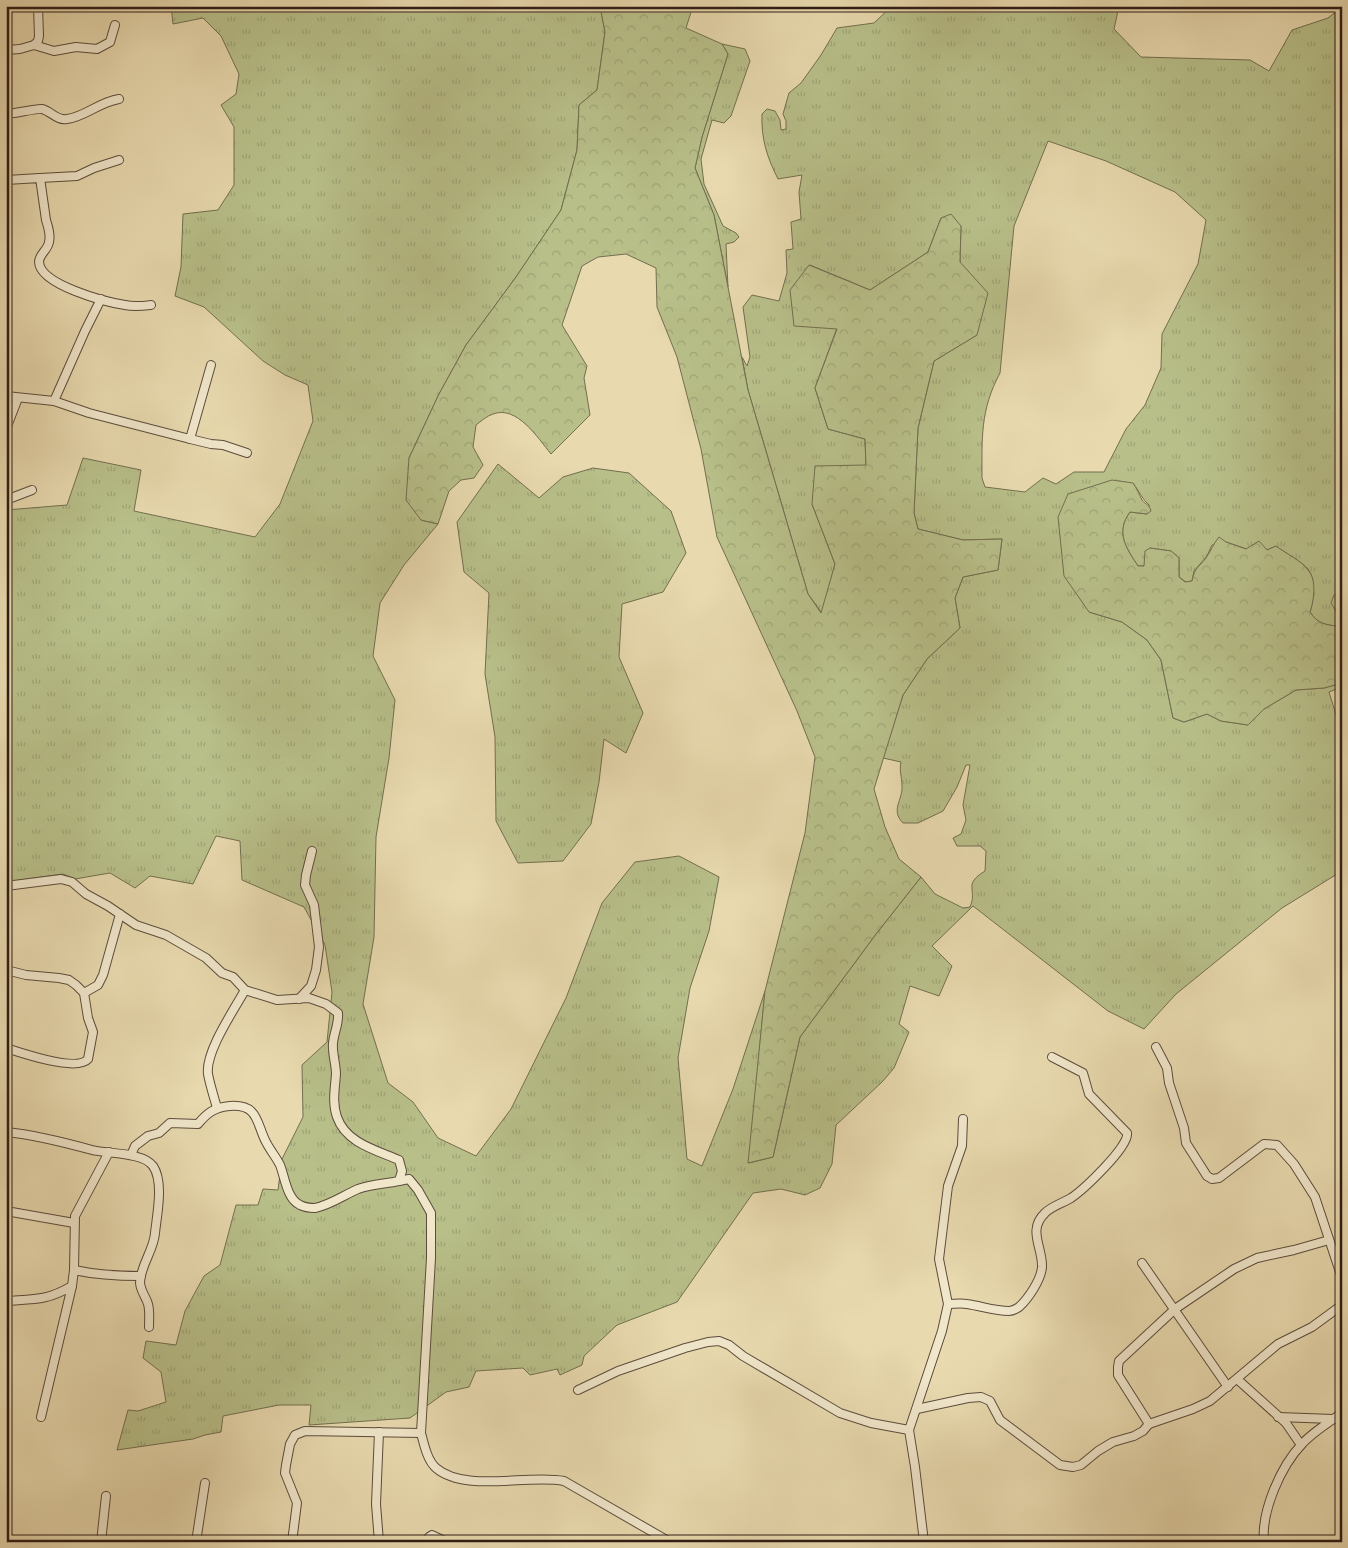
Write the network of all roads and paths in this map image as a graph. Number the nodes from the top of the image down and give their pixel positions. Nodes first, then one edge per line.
1 (38, 6) edge
2 (115, 26) dead end
3 (34, 45) junction
4 (6, 50) edge
5 (118, 99) dead end
6 (6, 114) edge
7 (119, 160) dead end
8 (40, 178) junction
9 (6, 180) edge
10 (101, 299) junction
11 (151, 305) dead end
12 (211, 365) dead end
13 (6, 396) edge
14 (18, 398) junction
15 (54, 401) junction
16 (6, 429) edge
17 (190, 439) junction
18 (247, 453) dead end
19 (32, 490) dead end
20 (6, 500) edge
21 (312, 851) dead end
22 (6, 886) edge
23 (120, 914) junction
24 (6, 970) edge
25 (245, 990) junction
26 (84, 994) junction
27 (299, 999) junction
28 (1156, 1047) dead end
29 (6, 1048) edge
30 (1052, 1057) dead end
31 (217, 1108) junction
32 (963, 1119) dead end
33 (6, 1132) edge
34 (110, 1152) junction
35 (131, 1155) junction
36 (399, 1181) junction
37 (6, 1211) edge
38 (74, 1222) junction
39 (1329, 1240) junction
40 (1142, 1263) dead end
41 (74, 1270) junction
42 (141, 1276) junction
43 (1342, 1278) edge
44 (72, 1286) junction
45 (6, 1301) edge
46 (948, 1304) junction
47 (1342, 1305) edge
48 (1175, 1309) junction
49 (149, 1327) dead end
50 (1237, 1379) junction
51 (1228, 1387) junction
52 (578, 1390) dead end
53 (917, 1409) junction
54 (1342, 1414) edge
55 (41, 1417) dead end
56 (1278, 1417) junction
57 (1333, 1419) junction
58 (1149, 1424) junction
59 (909, 1430) junction
60 (379, 1432) junction
61 (420, 1433) junction
62 (1301, 1445) junction
63 (205, 1484) dead end
64 (106, 1496) dead end
65 (665, 1541) edge
66 (101, 1542) edge
67 (196, 1542) edge
68 (292, 1542) edge
69 (378, 1542) edge
70 (426, 1542) edge
71 (447, 1542) edge
72 (924, 1542) edge
73 (1264, 1542) edge

1 - 3 street
2 - 3 street
3 - 4 street
5 - 6 street
7 - 8 street
8 - 9 street
8 - 10 street
10 - 11 street
10 - 15 street
12 - 17 street
13 - 14 street
14 - 15 street
14 - 16 street
15 - 17 street
17 - 18 street
19 - 20 street
21 - 27 street
22 - 23 street
23 - 25 street
23 - 26 street
24 - 26 street
25 - 27 street
25 - 31 street
26 - 29 street
27 - 36 street
28 - 39 street
30 - 46 street
31 - 35 street
31 - 36 street
32 - 46 street
33 - 34 street
34 - 35 street
34 - 38 street
35 - 42 street
36 - 61 street
37 - 38 street
38 - 41 street
39 - 43 street
39 - 48 street
40 - 48 street
41 - 42 street
41 - 44 street
42 - 49 street
44 - 45 street
44 - 55 street
46 - 53 street
47 - 50 street
48 - 51 street
48 - 58 street
50 - 51 street
50 - 56 street
51 - 58 street
52 - 59 street
53 - 58 street
53 - 59 street
54 - 57 street
56 - 57 street
56 - 62 street
57 - 62 street
59 - 72 street
60 - 61 street
60 - 68 street
60 - 69 street
61 - 65 street
62 - 73 street
63 - 67 street
64 - 66 street
70 - 71 street

